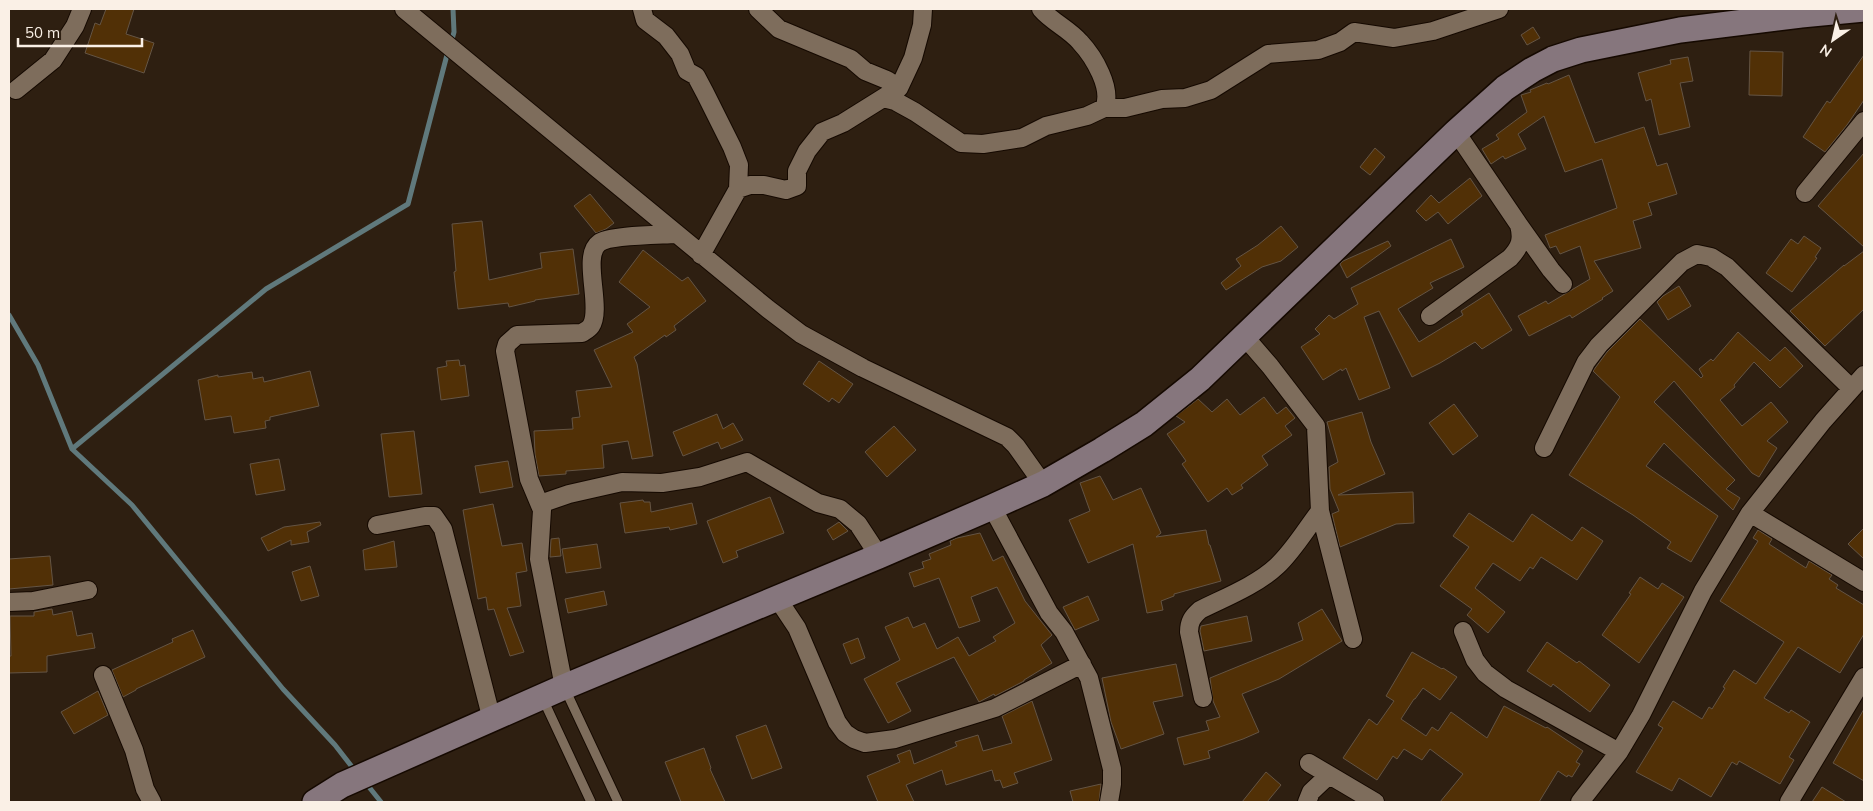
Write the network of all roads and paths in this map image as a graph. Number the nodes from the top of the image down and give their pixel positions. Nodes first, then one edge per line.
1 (82, 9) edge
2 (404, 9) edge
3 (642, 9) edge
4 (758, 9) edge
5 (923, 9) edge
6 (1041, 9) edge
7 (1499, 9) edge
8 (1864, 9) edge
9 (899, 88) junction
10 (16, 90) dead end
11 (883, 98) junction
12 (1104, 108) junction
13 (1864, 120) edge
14 (1456, 132) junction
15 (738, 189) junction
16 (1805, 193) dead end
17 (1519, 225) junction
18 (675, 234) junction
19 (701, 255) junction
20 (1563, 284) dead end
21 (1430, 316) dead end
22 (1244, 336) junction
23 (1864, 375) edge
24 (1851, 388) junction
25 (1544, 448) dead end
26 (1043, 484) junction
27 (540, 504) junction
28 (992, 507) junction
29 (1320, 511) junction
30 (1750, 513) junction
31 (377, 525) dead end
32 (879, 556) junction
33 (1864, 582) edge
34 (88, 590) dead end
35 (777, 598) junction
36 (9, 602) edge
37 (1463, 630) dead end
38 (1353, 639) dead end
39 (1082, 664) junction
40 (103, 675) dead end
41 (1864, 677) edge
42 (564, 687) junction
43 (542, 697) junction
44 (1203, 698) dead end
45 (492, 720) junction
46 (1619, 752) junction
47 (1309, 763) dead end
48 (1329, 775) junction
49 (1111, 801) edge
50 (152, 802) edge
51 (315, 802) edge
52 (591, 802) edge
53 (618, 802) edge
54 (1307, 802) edge
55 (1375, 802) edge
56 (1580, 802) edge
57 (1789, 802) edge

1 - 10 street
2 - 18 street
3 - 15 street
4 - 9 street
5 - 9 street
6 - 12 street
7 - 12 street
8 - 14 main road
9 - 11 street
11 - 12 street
11 - 15 street
13 - 16 street
14 - 17 street
14 - 22 main road
15 - 19 street
17 - 20 street
17 - 21 street
18 - 19 street
18 - 27 street
19 - 26 street
22 - 26 main road
22 - 29 street
23 - 24 street
24 - 25 street
24 - 30 street
26 - 28 main road
27 - 32 street
27 - 42 street
28 - 32 main road
28 - 39 street
29 - 38 street
29 - 44 street
30 - 33 street
30 - 46 street
31 - 45 street
32 - 35 main road
34 - 36 street
35 - 39 street
35 - 42 main road
37 - 46 street
39 - 49 street
40 - 50 street
41 - 57 street
42 - 43 main road
42 - 53 lane
43 - 45 main road
43 - 52 lane
45 - 51 main road
46 - 56 street
47 - 48 street
48 - 54 street
48 - 55 street

